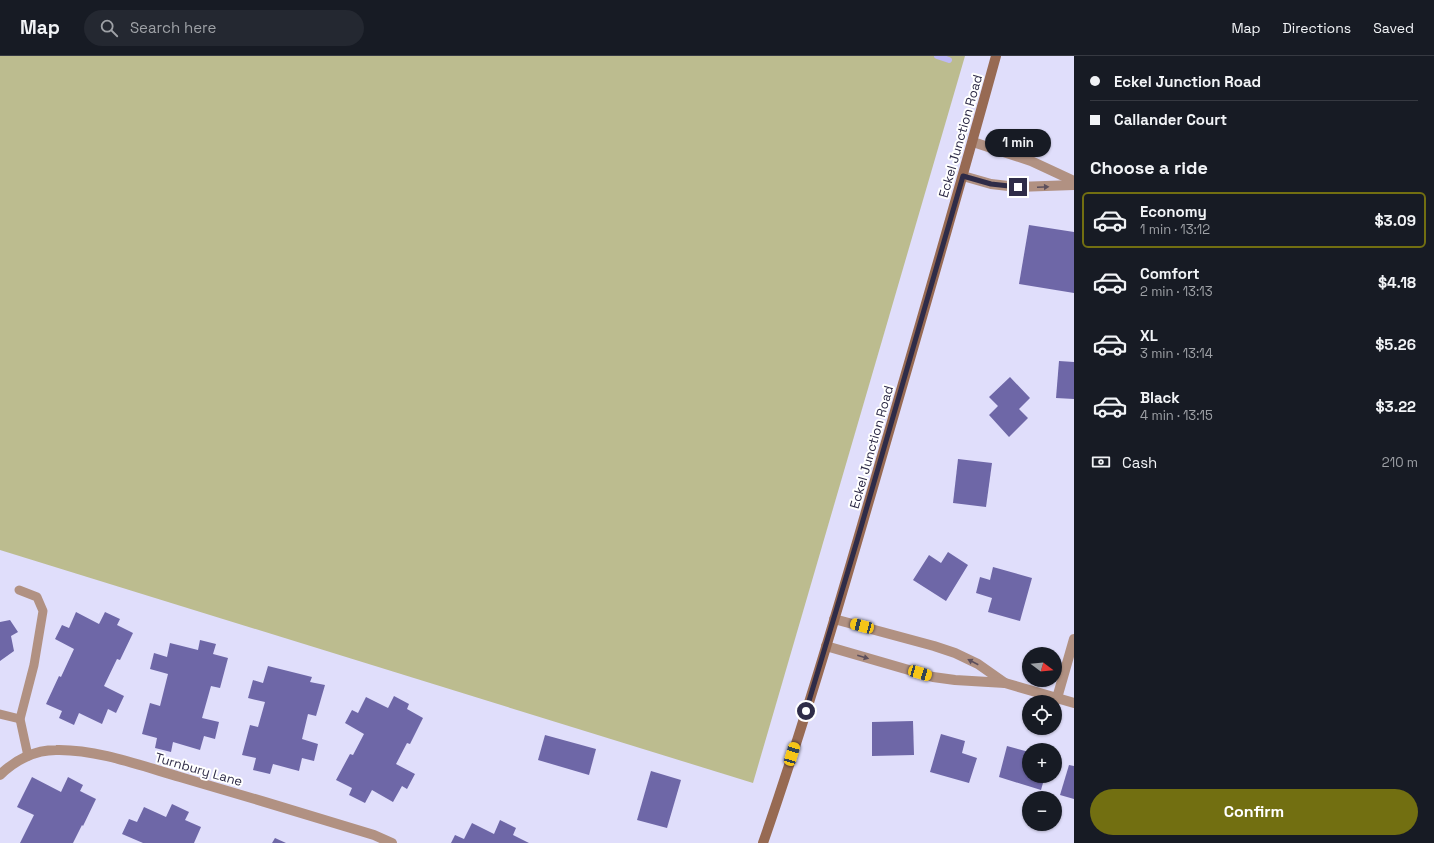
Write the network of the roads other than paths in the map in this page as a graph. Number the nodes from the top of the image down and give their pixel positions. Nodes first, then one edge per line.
1 (996, 56) edge
2 (973, 142) junction
3 (963, 176) junction
4 (1074, 180) edge
5 (1074, 186) edge
6 (19, 590) dead end
7 (834, 619) junction
8 (1074, 639) edge
9 (826, 646) junction
10 (1005, 683) junction
11 (1047, 695) edge
12 (1058, 695) edge
13 (1062, 699) edge
14 (1074, 703) edge
15 (0, 714) edge
16 (20, 719) junction
17 (28, 756) junction
18 (0, 775) edge
19 (392, 843) edge
20 (763, 843) edge

1 - 2 street, Eckel Junction Road
2 - 3 street, Eckel Junction Road
2 - 4 street
3 -> 5 street
3 - 7 street, Eckel Junction Road
6 - 16 lane
7 - 9 street, Eckel Junction Road
10 -> 7 street
8 - 12 street
9 -> 10 street
9 - 20 street, Eckel Junction Road
10 - 11 street
13 - 14 street
15 - 16 lane
16 - 17 lane
17 - 18 street, Turnbury Lane
17 - 19 street, Turnbury Lane

